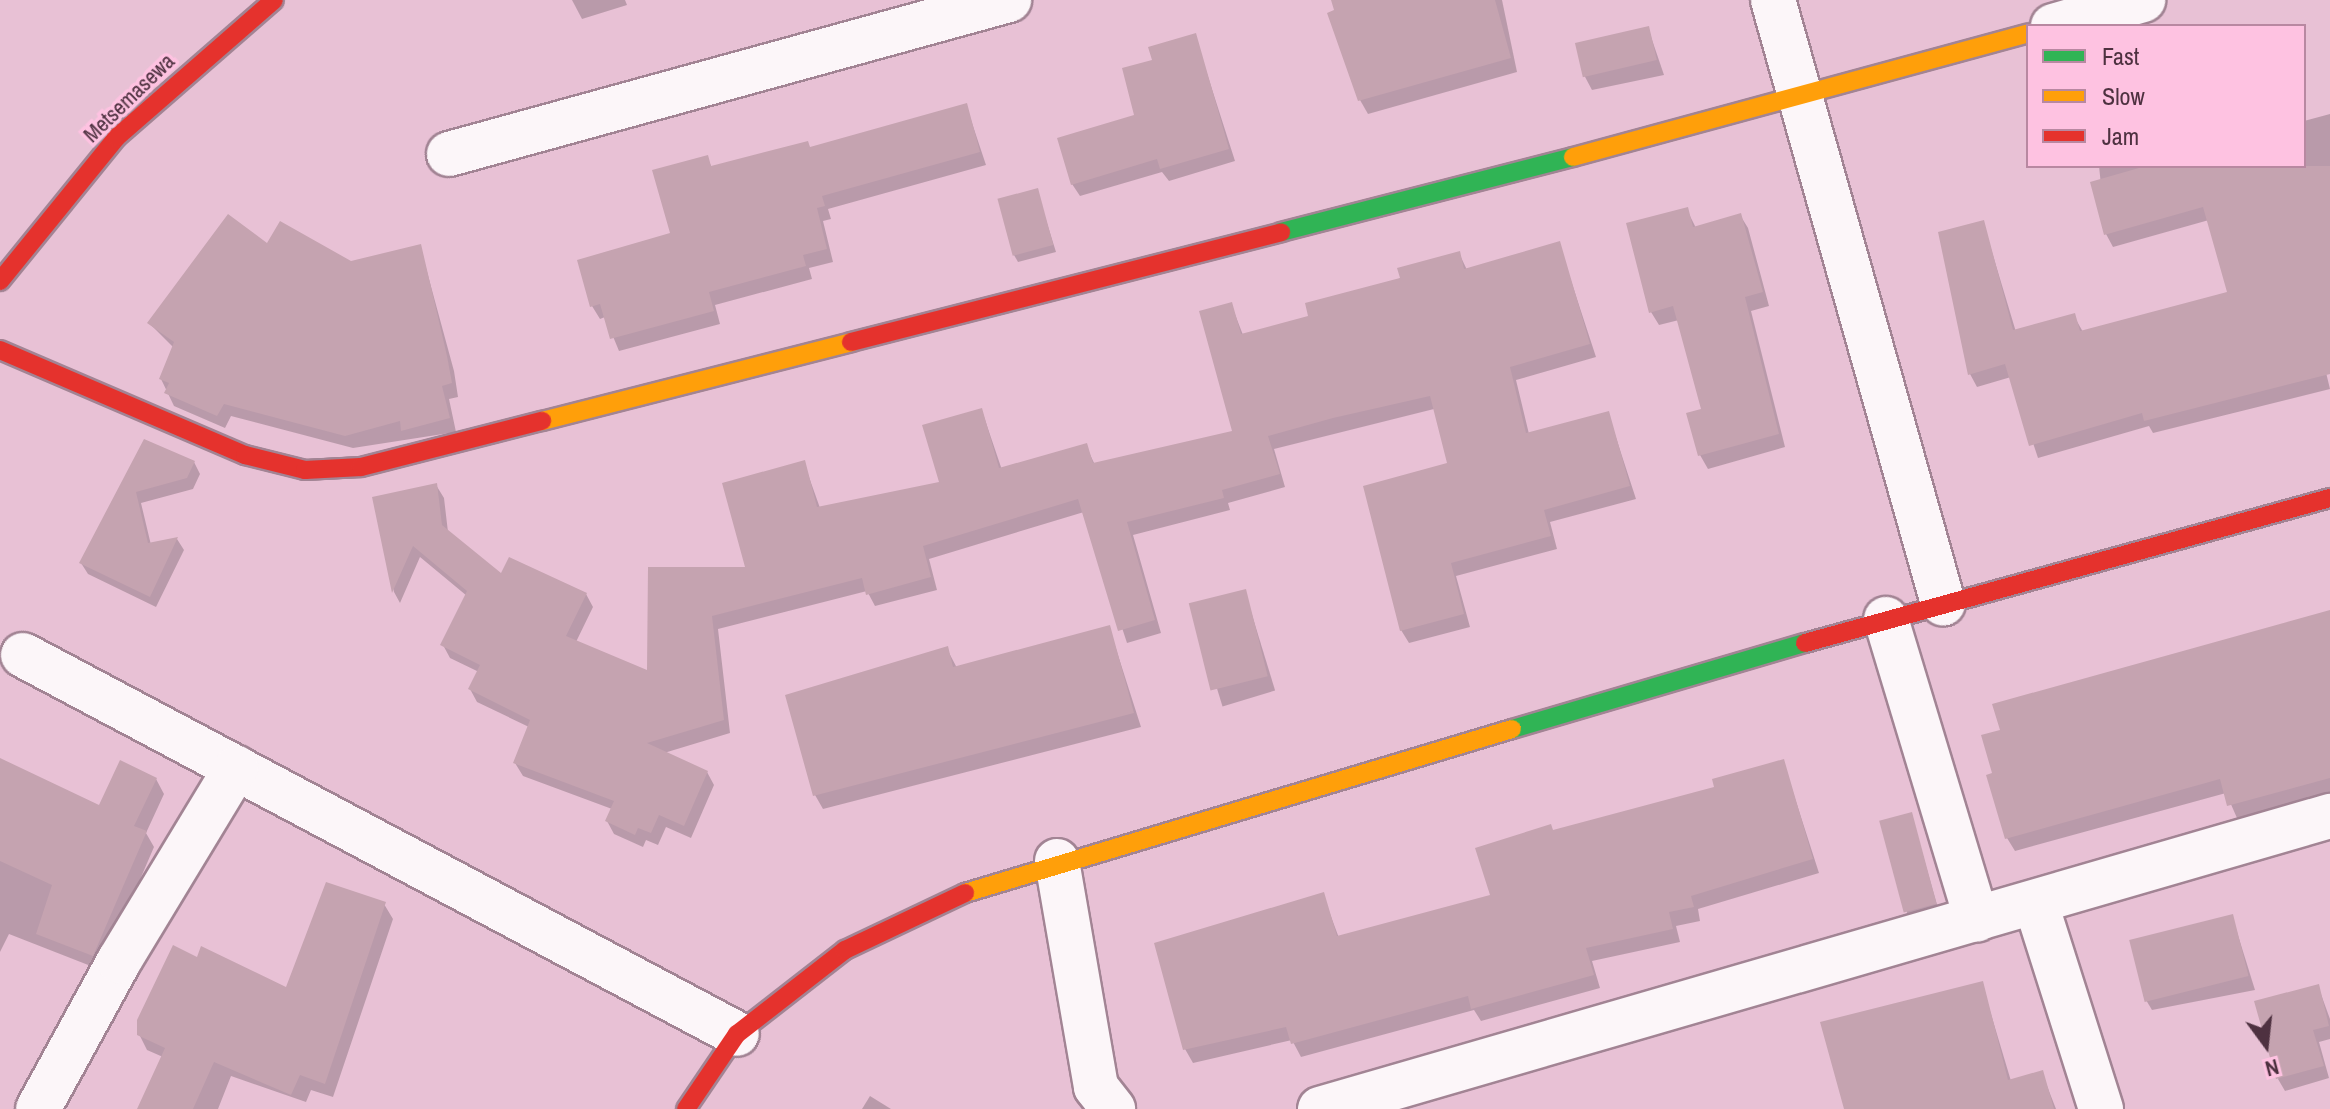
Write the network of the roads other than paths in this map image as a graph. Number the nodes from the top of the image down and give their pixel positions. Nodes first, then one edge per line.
1 (274, 0) edge
2 (1009, 0) edge
3 (1773, 0) edge
4 (2143, 0) edge
5 (2060, 24) edge
6 (2026, 34) edge
7 (1797, 100) junction
8 (449, 154) dead end
9 (0, 281) edge
10 (0, 350) edge
11 (2330, 498) edge
12 (1943, 603) junction
13 (1886, 619) junction
14 (23, 655) dead end
15 (236, 768) junction
16 (2330, 816) edge
17 (1057, 861) junction
18 (2036, 904) junction
19 (1977, 920) junction
20 (737, 1034) junction
21 (38, 1109) edge
22 (686, 1109) edge
23 (1113, 1109) edge
24 (1320, 1109) edge
25 (2101, 1109) edge

1 - 9 street, Metsemasewa
2 - 8 street
3 - 7 street
4 - 5 street
6 - 7 street
7 - 10 street
7 - 12 street
11 - 12 street
12 - 13 street
13 - 17 street
13 - 19 street
14 - 15 street
15 - 20 street
15 - 21 street
16 - 18 street
17 - 20 street
17 - 23 street
18 - 19 street
18 - 25 street
19 - 24 street
20 - 22 street

